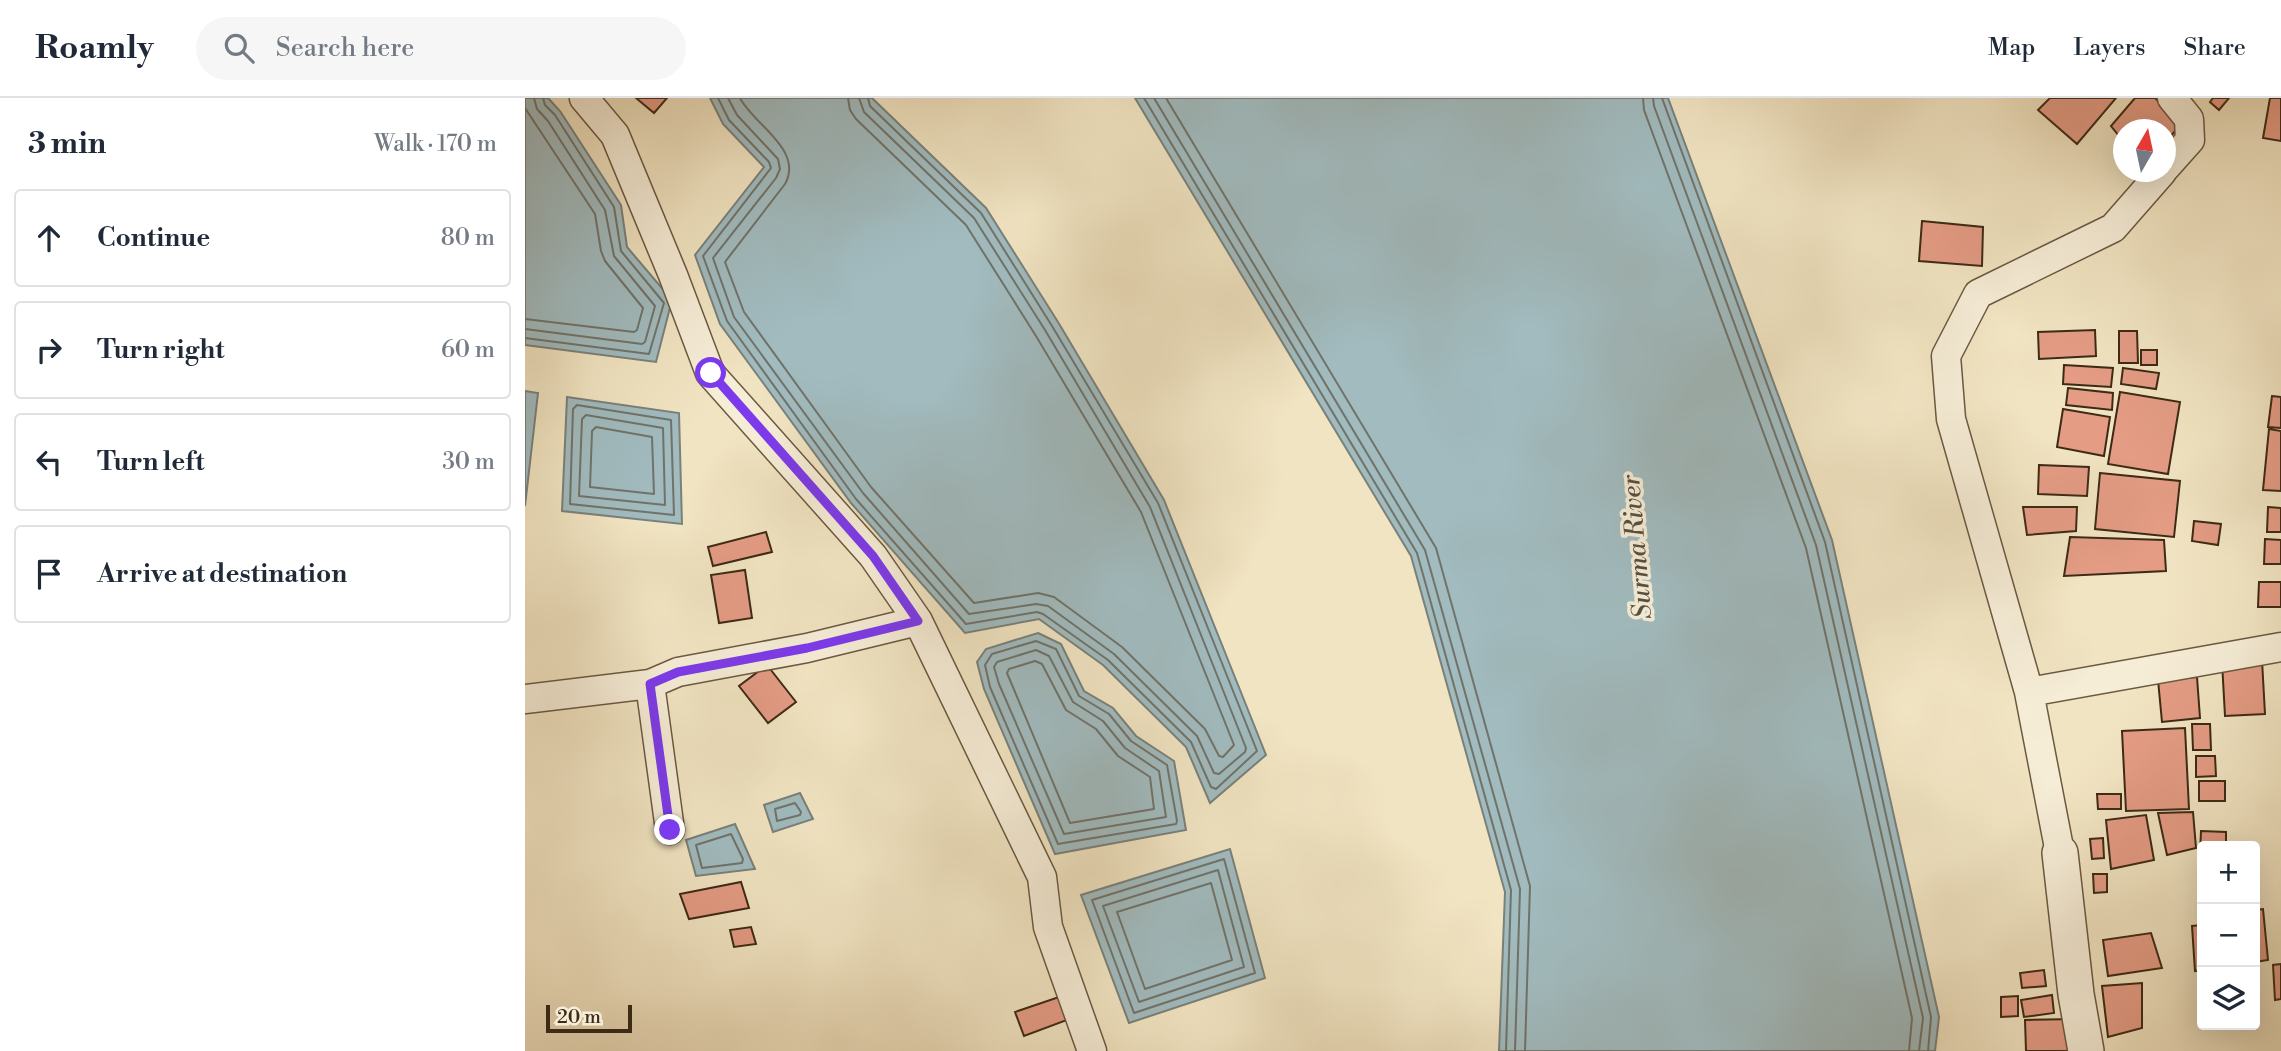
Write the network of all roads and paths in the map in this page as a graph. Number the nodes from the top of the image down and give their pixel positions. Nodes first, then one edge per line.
1 (584, 98) edge
2 (2172, 98) edge
3 (2176, 156) edge
4 (2153, 182) edge
5 (918, 621) junction
6 (2281, 647) edge
7 (650, 684) junction
8 (2029, 692) junction
9 (525, 699) edge
10 (670, 830) dead end
11 (2060, 853) joint
12 (1092, 1051) edge
13 (2086, 1051) edge

1 - 5 street
2 - 3 street
4 - 8 street
5 - 7 street
5 - 12 street
6 - 8 street
7 - 9 street
7 - 10 street
8 - 11 street
11 - 13 street

